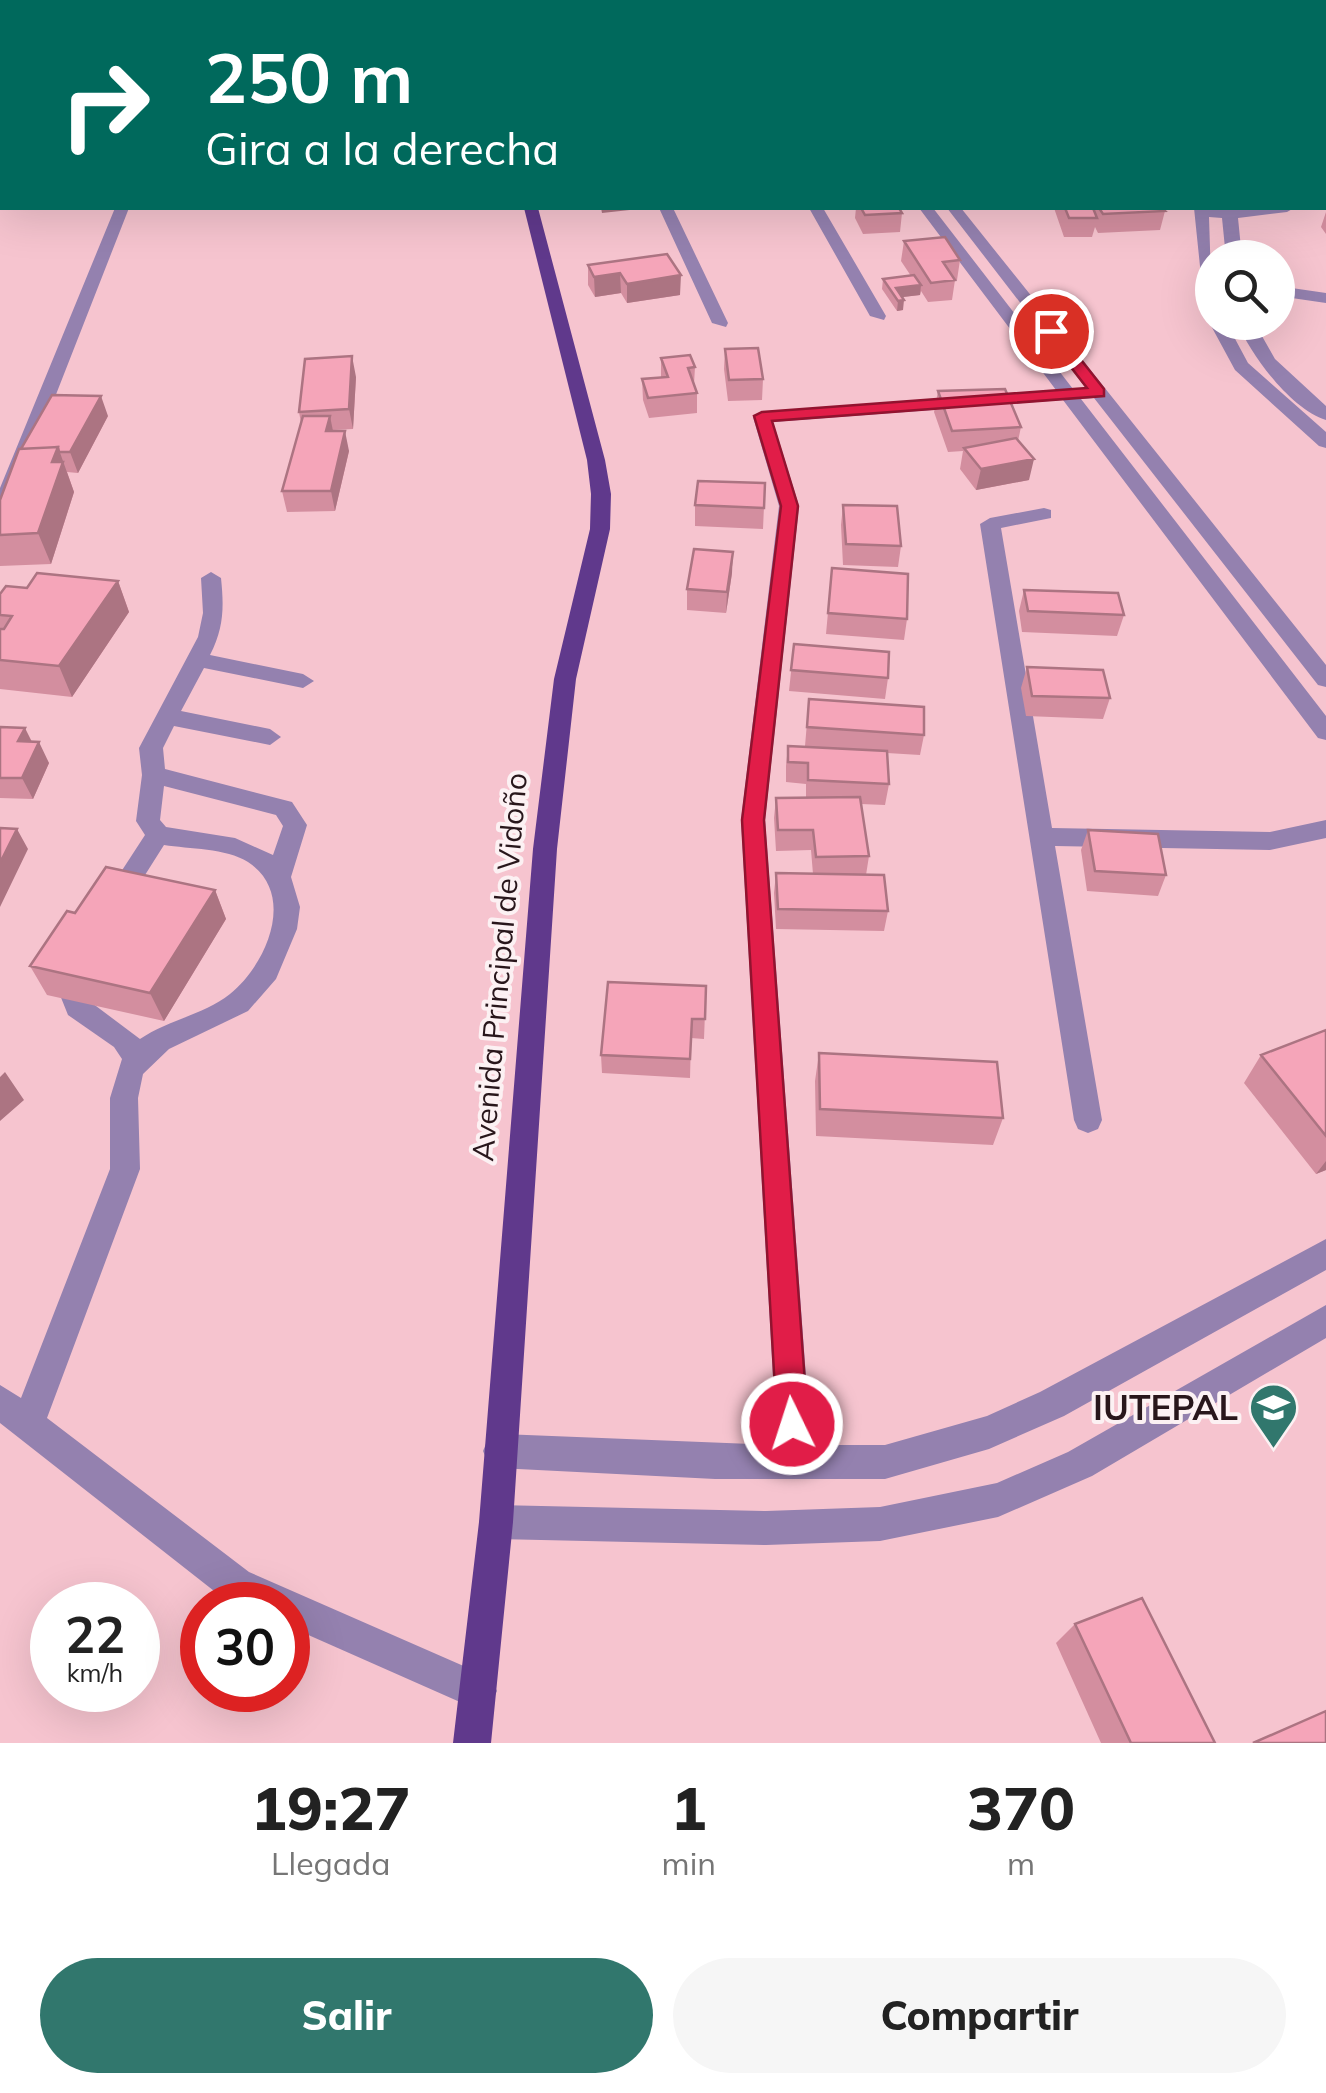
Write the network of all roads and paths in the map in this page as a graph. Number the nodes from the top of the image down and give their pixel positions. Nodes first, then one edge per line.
1 (121, 210) edge
2 (532, 210) edge
3 (667, 210) edge
4 (817, 210) edge
5 (928, 210) edge
6 (956, 210) edge
7 (1201, 210) edge
8 (1229, 211) edge
9 (1205, 240) edge
10 (1232, 240) edge
11 (1295, 293) edge
12 (1326, 298) edge
13 (878, 316) dead end
14 (720, 323) dead end
15 (1227, 340) edge
16 (1253, 340) edge
17 (1099, 392) junction
18 (1070, 397) junction
19 (1326, 415) edge
20 (1326, 442) edge
21 (0, 512) edge
22 (1044, 514) dead end
23 (211, 578) dead end
24 (198, 660) junction
25 (1326, 680) edge
26 (303, 681) dead end
27 (166, 716) junction
28 (1326, 732) edge
29 (270, 736) dead end
30 (154, 774) junction
31 (1326, 829) edge
32 (158, 835) junction
33 (1041, 837) junction
34 (279, 876) junction
35 (106, 915) edge
36 (85, 947) edge
37 (138, 1058) junction
38 (1088, 1120) dead end
39 (1326, 1254) edge
40 (1326, 1320) edge
41 (0, 1402) edge
42 (28, 1424) junction
43 (500, 1451) junction
44 (795, 1462) junction
45 (496, 1522) junction
46 (232, 1582) edge
47 (310, 1618) edge
48 (478, 1692) junction
49 (472, 1743) edge

1 - 21 street
2 - 43 main road, Avenida Principal de Vidoño
3 - 14 street
4 - 13 street
5 - 18 street
6 - 17 street
7 - 8 street
7 - 9 street
8 - 10 street
11 - 12 street
15 - 20 street
16 - 19 street
17 - 18 street
17 - 25 street
18 - 28 street
18 - 44 street
22 - 33 street
23 - 24 street
24 - 26 street
24 - 27 street
27 - 29 street
27 - 30 street
30 - 32 street
30 - 34 street
31 - 33 street
32 - 34 street
32 - 35 street
33 - 38 street
34 - 37 street
36 - 37 street
37 - 42 street
39 - 44 street
40 - 45 street
41 - 42 street
42 - 46 street
43 - 44 street
43 - 45 main road, Avenida Principal de Vidoño
45 - 48 main road, Avenida Principal de Vidoño
47 - 48 street
48 - 49 main road, Avenida Principal de Vidoño

